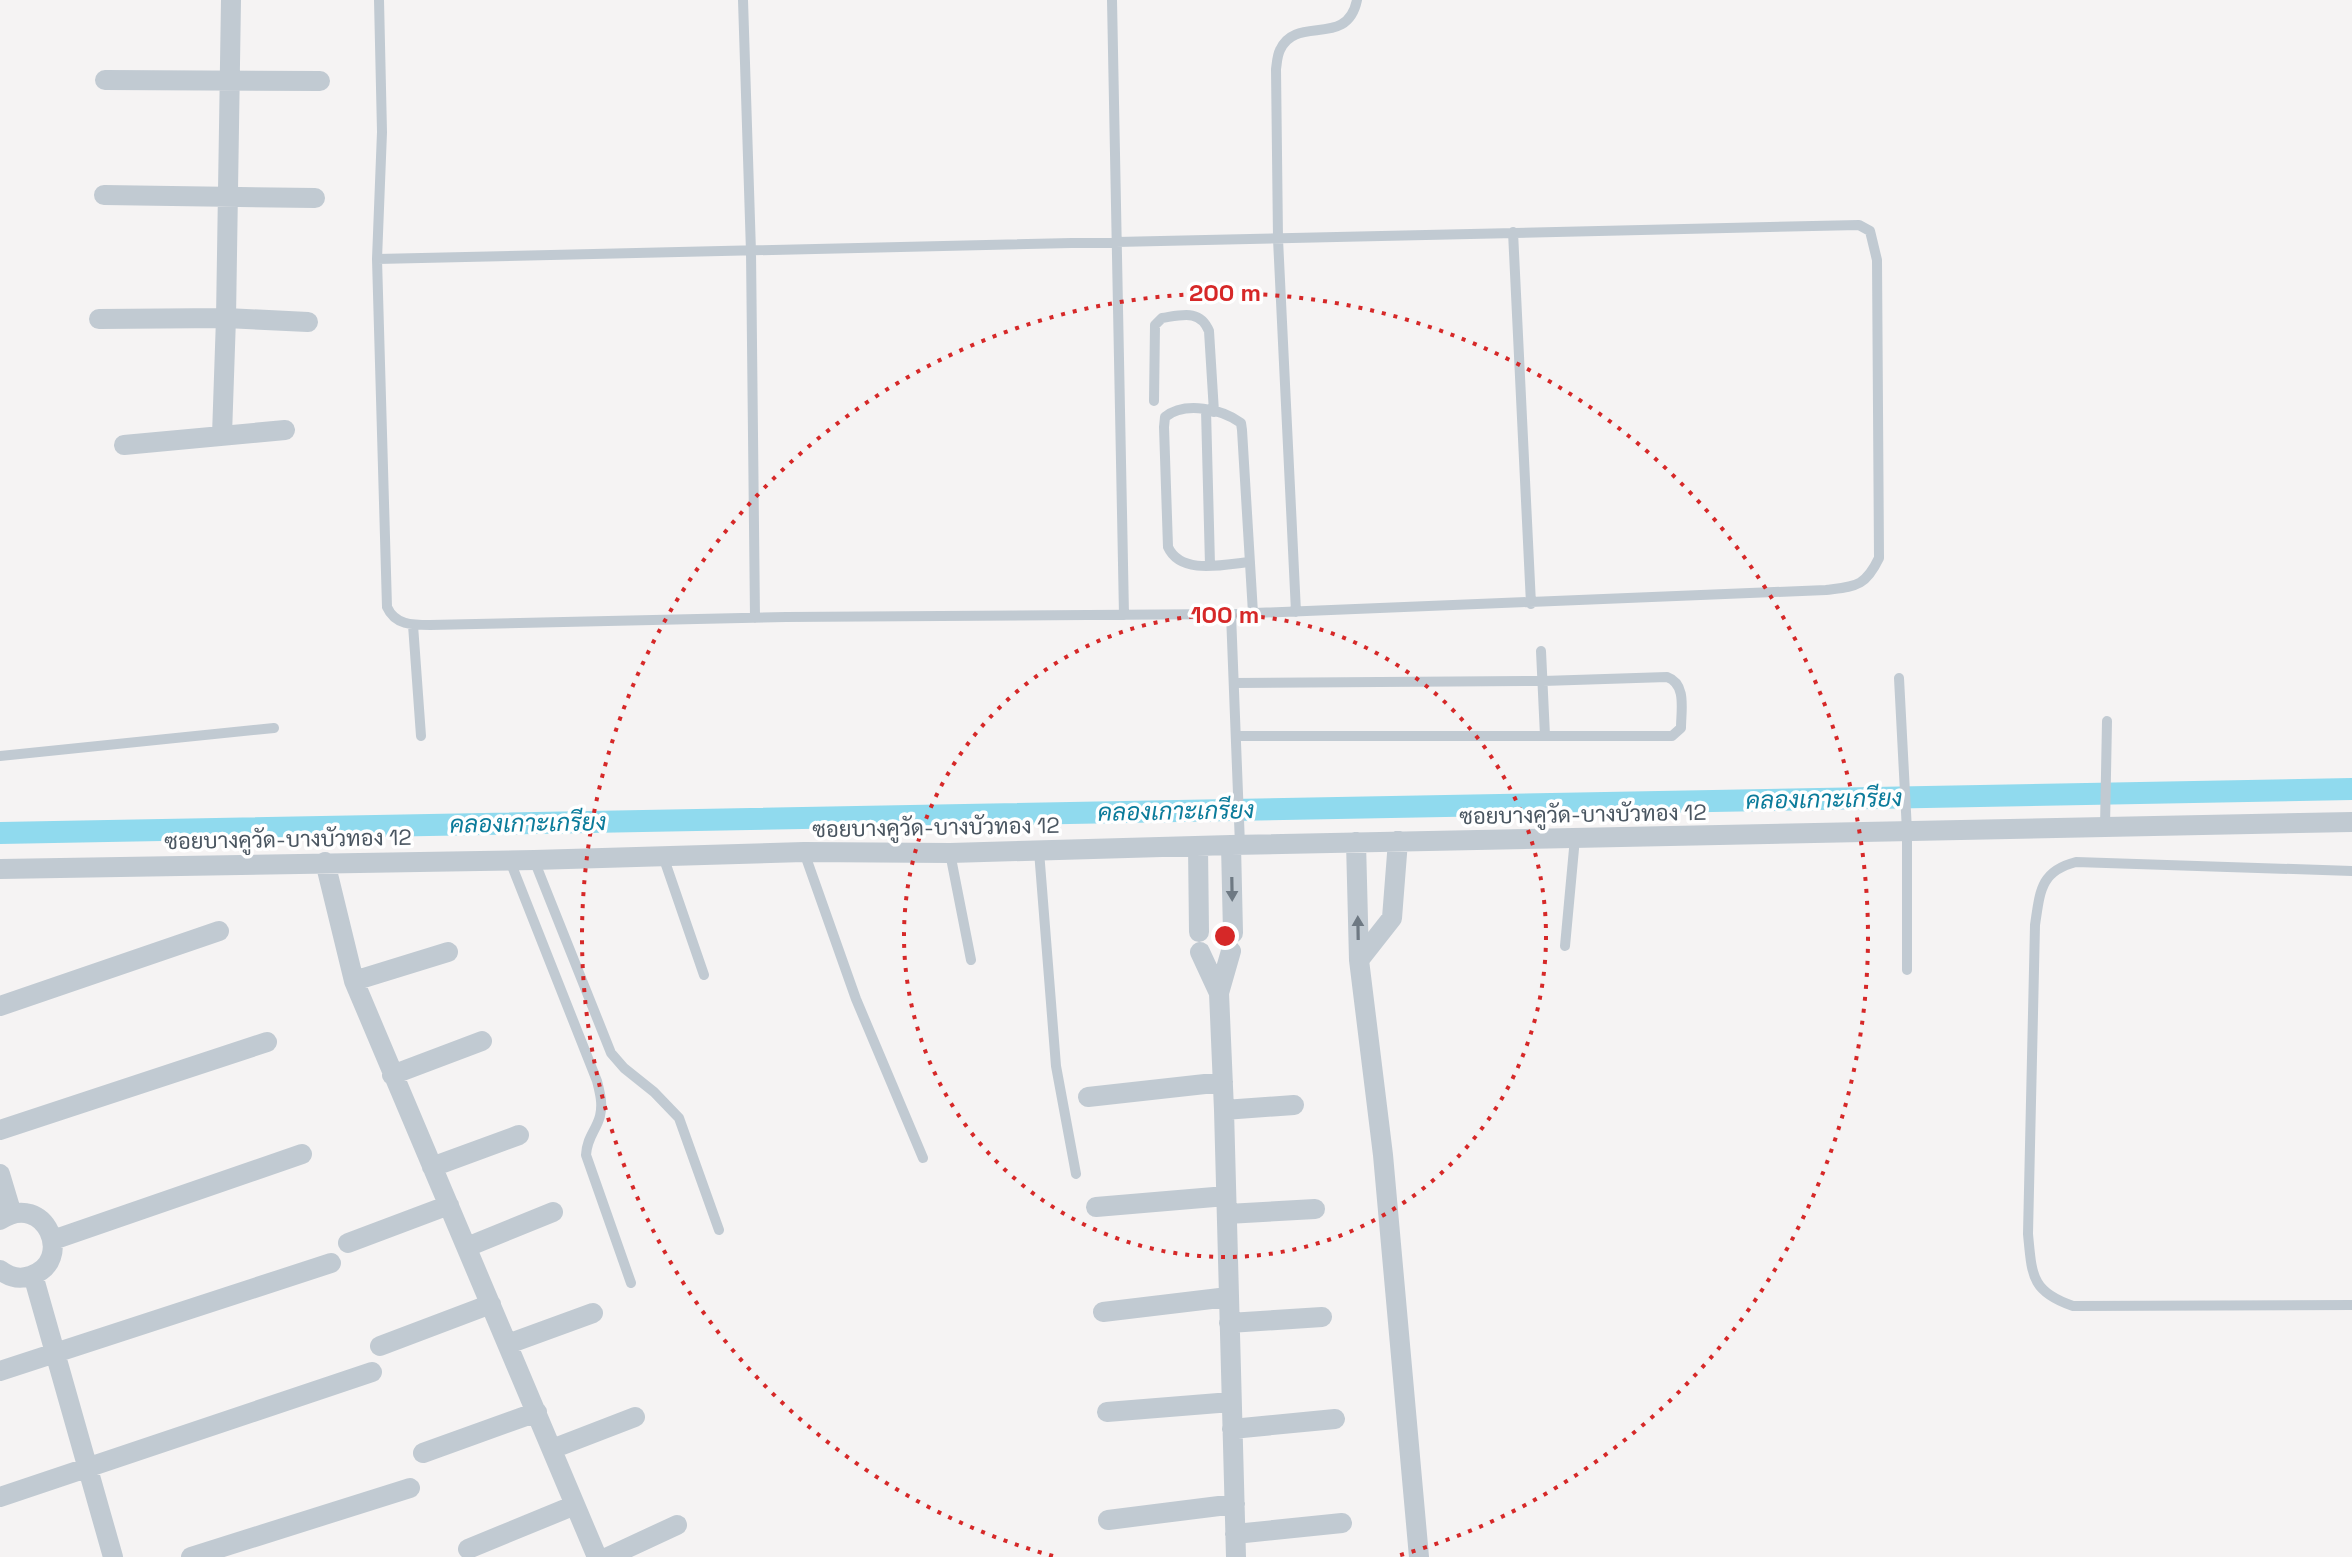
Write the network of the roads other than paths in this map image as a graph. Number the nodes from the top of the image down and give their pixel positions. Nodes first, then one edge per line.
1 (231, 0) edge
2 (379, 0) edge
3 (743, 0) edge
4 (1112, 0) edge
5 (1357, 0) edge
6 (105, 80) dead end
7 (230, 81) junction
8 (320, 81) dead end
9 (104, 195) dead end
10 (228, 196) junction
11 (315, 198) dead end
12 (1513, 232) junction
13 (1278, 239) junction
14 (1116, 244) junction
15 (751, 252) junction
16 (377, 259) junction
17 (226, 318) junction
18 (99, 319) dead end
19 (308, 322) dead end
20 (1154, 401) dead end
21 (1210, 411) junction
22 (285, 430) dead end
23 (222, 435) junction
24 (124, 445) dead end
25 (1250, 562) junction
26 (1210, 565) junction
27 (1531, 604) junction
28 (1296, 612) junction
29 (1253, 613) junction
30 (1231, 614) junction
31 (1124, 615) junction
32 (755, 618) junction
33 (413, 625) junction
34 (1541, 651) dead end
35 (1899, 678) dead end
36 (1543, 681) junction
37 (1234, 683) junction
38 (2107, 721) dead end
39 (274, 728) dead end
40 (421, 736) dead end
41 (1236, 736) junction
42 (1545, 736) junction
43 (0, 756) edge
44 (2352, 822) edge
45 (2105, 827) junction
46 (1907, 831) junction
47 (1575, 838) junction
48 (1398, 841) junction
49 (1356, 842) junction
50 (1236, 845) junction
51 (1198, 846) junction
52 (1039, 851) junction
53 (804, 852) junction
54 (950, 853) junction
55 (663, 856) junction
56 (534, 860) junction
57 (510, 861) junction
58 (325, 862) junction
59 (0, 869) edge
60 (2352, 871) edge
61 (219, 931) dead end
62 (1565, 946) dead end
63 (448, 952) dead end
64 (971, 960) dead end
65 (1359, 960) junction
66 (1907, 970) dead end
67 (704, 975) dead end
68 (354, 981) junction
69 (1219, 993) junction
70 (0, 1006) edge
71 (482, 1041) dead end
72 (267, 1042) dead end
73 (392, 1075) junction
74 (1223, 1082) junction
75 (1088, 1097) dead end
76 (1294, 1105) dead end
77 (1224, 1110) junction
78 (0, 1130) edge
79 (519, 1135) dead end
80 (302, 1154) dead end
81 (923, 1158) dead end
82 (432, 1167) junction
83 (0, 1174) edge
84 (1076, 1174) dead end
85 (449, 1205) junction
86 (1227, 1205) junction
87 (1096, 1207) dead end
88 (1315, 1209) dead end
89 (553, 1212) dead end
90 (6, 1217) edge
91 (719, 1230) dead end
92 (53, 1240) junction
93 (348, 1243) dead end
94 (467, 1247) junction
95 (331, 1263) dead end
96 (0, 1270) edge
97 (33, 1275) junction
98 (631, 1283) dead end
99 (1228, 1297) junction
100 (491, 1304) junction
101 (2352, 1305) edge
102 (1103, 1312) dead end
103 (593, 1313) dead end
104 (1322, 1317) dead end
105 (1229, 1323) junction
106 (508, 1344) junction
107 (380, 1346) dead end
108 (56, 1353) junction
109 (0, 1371) edge
110 (372, 1372) dead end
111 (1231, 1402) junction
112 (537, 1412) junction
113 (1107, 1412) dead end
114 (635, 1417) dead end
115 (1335, 1419) dead end
116 (1232, 1429) junction
117 (552, 1449) junction
118 (423, 1453) dead end
119 (90, 1468) junction
120 (410, 1488) dead end
121 (0, 1497) edge
122 (1235, 1504) junction
123 (575, 1505) junction
124 (1108, 1520) dead end
125 (1342, 1523) dead end
126 (677, 1525) dead end
127 (1235, 1534) junction
128 (468, 1549) dead end
129 (113, 1557) edge
130 (191, 1557) edge
131 (597, 1557) edge
132 (608, 1557) edge
133 (1236, 1557) edge
134 (1419, 1557) edge

1 - 7 street
2 - 16 lane
3 - 15 lane
4 - 14 lane
5 - 13 lane
6 - 7 street
7 - 8 street
7 - 10 street
9 - 10 street
10 - 11 street
10 - 17 street
12 - 13 lane
12 - 27 lane
12 - 27 lane
13 - 14 lane
13 - 28 lane
14 - 15 lane
14 - 31 lane
15 - 16 lane
15 - 32 lane
16 - 33 lane
17 - 18 street
17 - 19 street
17 - 23 street
20 - 21 lane
21 - 25 lane
21 - 26 lane
21 - 26 lane
22 - 23 street
23 - 24 street
25 - 26 lane
25 - 29 lane
27 - 28 lane
28 - 29 lane
29 - 30 lane
30 - 31 lane
30 - 37 lane
31 - 32 lane
32 - 33 lane
33 - 40 lane
34 - 36 lane
35 - 46 lane
36 - 37 lane
36 - 42 lane
36 - 42 lane
37 - 41 lane
38 - 45 lane
39 - 43 lane
41 - 42 lane
41 - 50 lane
44 - 45 street, ซอยบางคูวัด-บางบัวทอง 12
45 - 46 street, ซอยบางคูวัด-บางบัวทอง 12
46 - 47 street, ซอยบางคูวัด-บางบัวทอง 12
46 - 66 lane
47 - 48 street, ซอยบางคูวัด-บางบัวทอง 12
47 - 62 lane
48 - 49 street, ซอยบางคูวัด-บางบัวทอง 12
48 - 65 street
49 - 50 street, ซอยบางคูวัด-บางบัวทอง 12
65 -> 49 street
50 - 51 street, ซอยบางคูวัด-บางบัวทอง 12
50 -> 69 street
51 - 52 street, ซอยบางคูวัด-บางบัวทอง 12
51 - 69 street
52 - 54 street, ซอยบางคูวัด-บางบัวทอง 12
52 - 84 lane
53 - 54 street, ซอยบางคูวัด-บางบัวทอง 12
53 - 55 street, ซอยบางคูวัด-บางบัวทอง 12
53 - 81 lane
54 - 64 lane
55 - 56 street, ซอยบางคูวัด-บางบัวทอง 12
55 - 67 lane
56 - 57 street, ซอยบางคูวัด-บางบัวทอง 12
56 - 91 lane
57 - 58 street, ซอยบางคูวัด-บางบัวทอง 12
57 - 98 lane
58 - 59 street, ซอยบางคูวัด-บางบัวทอง 12
58 - 68 street
60 - 101 lane
61 - 70 street
63 - 68 street
65 - 134 street
68 - 73 street
69 - 74 street
71 - 73 street
72 - 78 street
73 - 82 street
74 - 75 street
74 - 77 street
76 - 77 street
77 - 86 street
79 - 82 street
80 - 92 street
82 - 85 street
83 - 90 street
85 - 93 street
85 - 94 street
86 - 87 street
86 - 88 street
86 - 99 street
89 - 94 street
90 - 92 street
92 - 97 street
94 - 100 street
95 - 108 street
96 - 97 street
97 - 108 street
99 - 102 street
99 - 105 street
100 - 106 street
100 - 107 street
103 - 106 street
104 - 105 street
105 - 111 street
106 - 112 street
108 - 109 street
108 - 119 street
110 - 119 street
111 - 113 street
111 - 116 street
112 - 117 street
112 - 118 street
114 - 117 street
115 - 116 street
116 - 122 street
117 - 123 street
119 - 121 street
119 - 129 street
120 - 130 street
122 - 124 street
122 - 127 street
123 - 128 street
123 - 131 street
125 - 127 street
126 - 132 street
127 - 133 street

